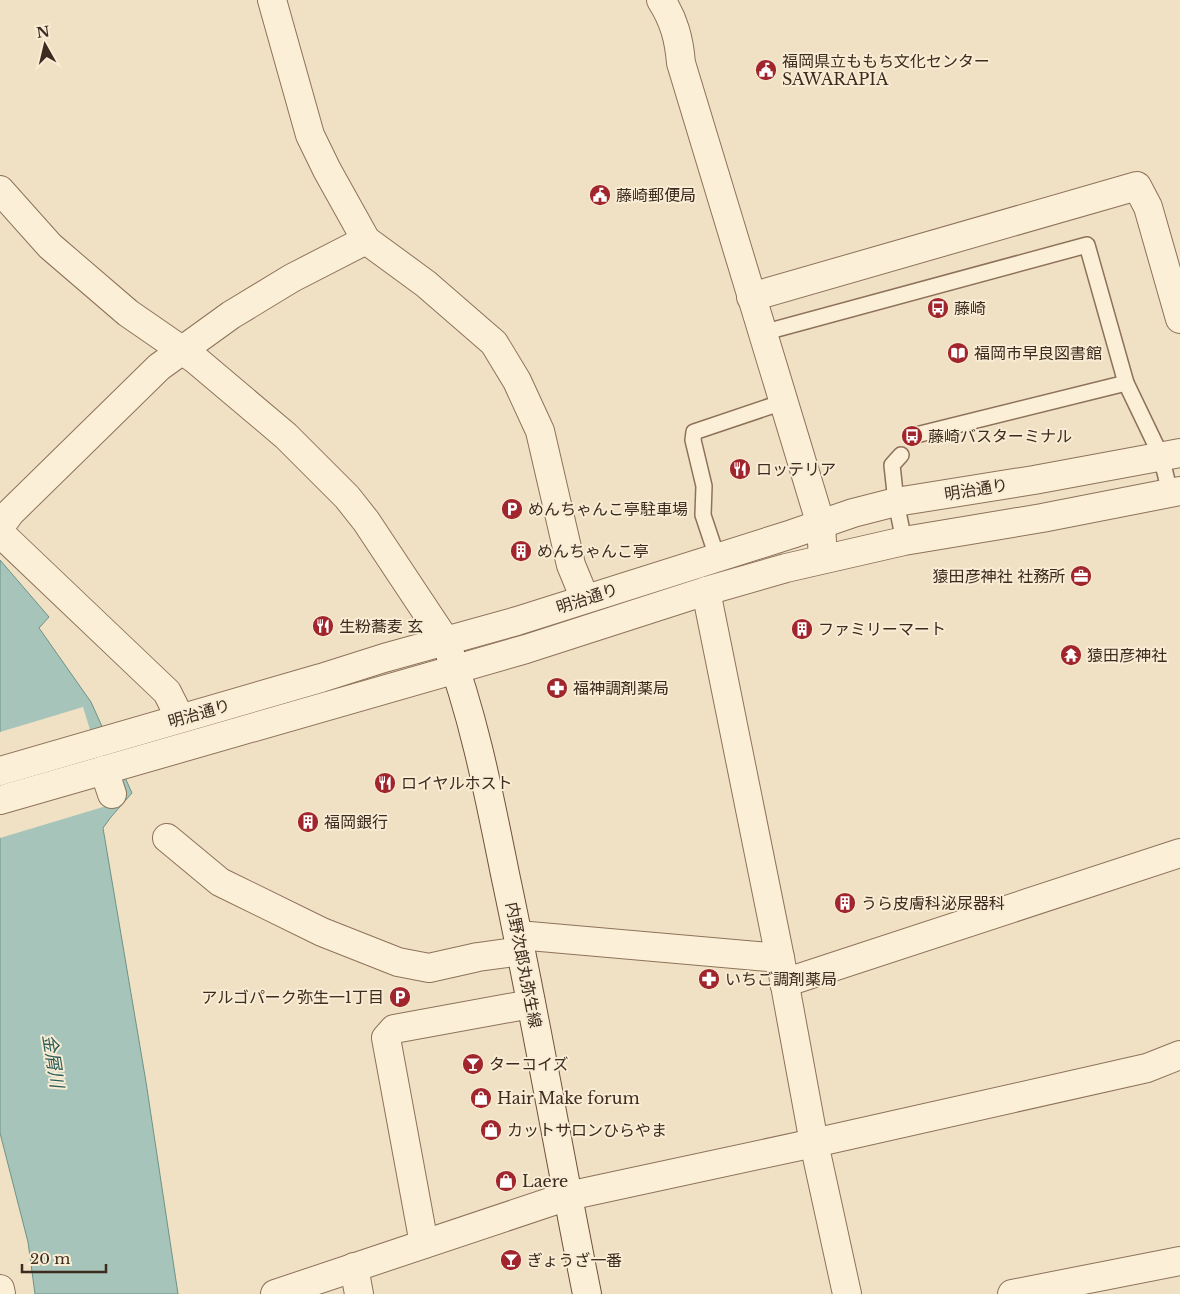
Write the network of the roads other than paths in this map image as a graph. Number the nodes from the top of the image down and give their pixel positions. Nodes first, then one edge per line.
1 (272, 0) edge
2 (660, 0) edge
3 (0, 190) edge
4 (366, 240) junction
5 (751, 297) junction
6 (1180, 319) edge
7 (762, 333) junction
8 (182, 351) junction
9 (1126, 383) junction
10 (783, 402) junction
11 (912, 436) dead end
12 (1171, 454) edge
13 (901, 455) dead end
14 (1175, 492) edge
15 (896, 502) junction
16 (821, 525) junction
17 (0, 527) edge
18 (0, 534) edge
19 (904, 541) junction
20 (717, 557) junction
21 (823, 559) junction
22 (706, 591) junction
23 (585, 599) junction
24 (445, 640) junction
25 (456, 669) junction
26 (180, 718) junction
27 (0, 771) edge
28 (0, 800) edge
29 (166, 838) dead end
30 (1180, 853) edge
31 (520, 943) junction
32 (782, 970) junction
33 (531, 1004) junction
34 (1180, 1055) edge
35 (814, 1143) junction
36 (568, 1196) junction
37 (424, 1244) junction
38 (1180, 1261) edge
39 (354, 1267) junction
40 (0, 1289) edge
41 (1, 1294) edge
42 (275, 1294) edge
43 (359, 1294) edge
44 (587, 1294) edge
45 (847, 1294) edge
46 (1012, 1294) edge

1 - 4 street
2 - 5 street
3 - 8 street, 内野次郎丸弥生線
4 - 8 street
4 - 23 street
5 - 6 street
5 - 7 street
7 - 9 lane
7 - 10 street
8 - 17 street
8 - 24 street, 内野次郎丸弥生線
9 - 11 lane
9 - 12 lane
10 - 16 street
10 - 20 lane
12 - 14 lane
12 - 15 street, 明治通り
13 - 15 lane
14 - 19 street, 明治通り
15 - 16 street, 明治通り
15 - 19 lane
16 - 20 street, 明治通り
16 - 21 street
18 - 26 street
19 - 21 street, 明治通り
20 - 23 street, 明治通り
21 - 22 street, 明治通り
22 - 25 street, 明治通り
22 - 32 street
23 - 24 street, 明治通り
24 - 25 street, 内野次郎丸弥生線
24 - 26 street, 明治通り
25 - 28 street, 明治通り
25 - 31 street, 内野次郎丸弥生線
26 - 27 street, 明治通り
29 - 31 street
30 - 32 street
31 - 32 street
31 - 33 street, 内野次郎丸弥生線
32 - 35 street
33 - 36 street, 内野次郎丸弥生線
33 - 37 street
34 - 35 street
35 - 36 street
35 - 45 street
36 - 37 street
36 - 44 street, 内野次郎丸弥生線
37 - 39 street
38 - 46 street
39 - 42 street
39 - 43 street
40 - 41 street

